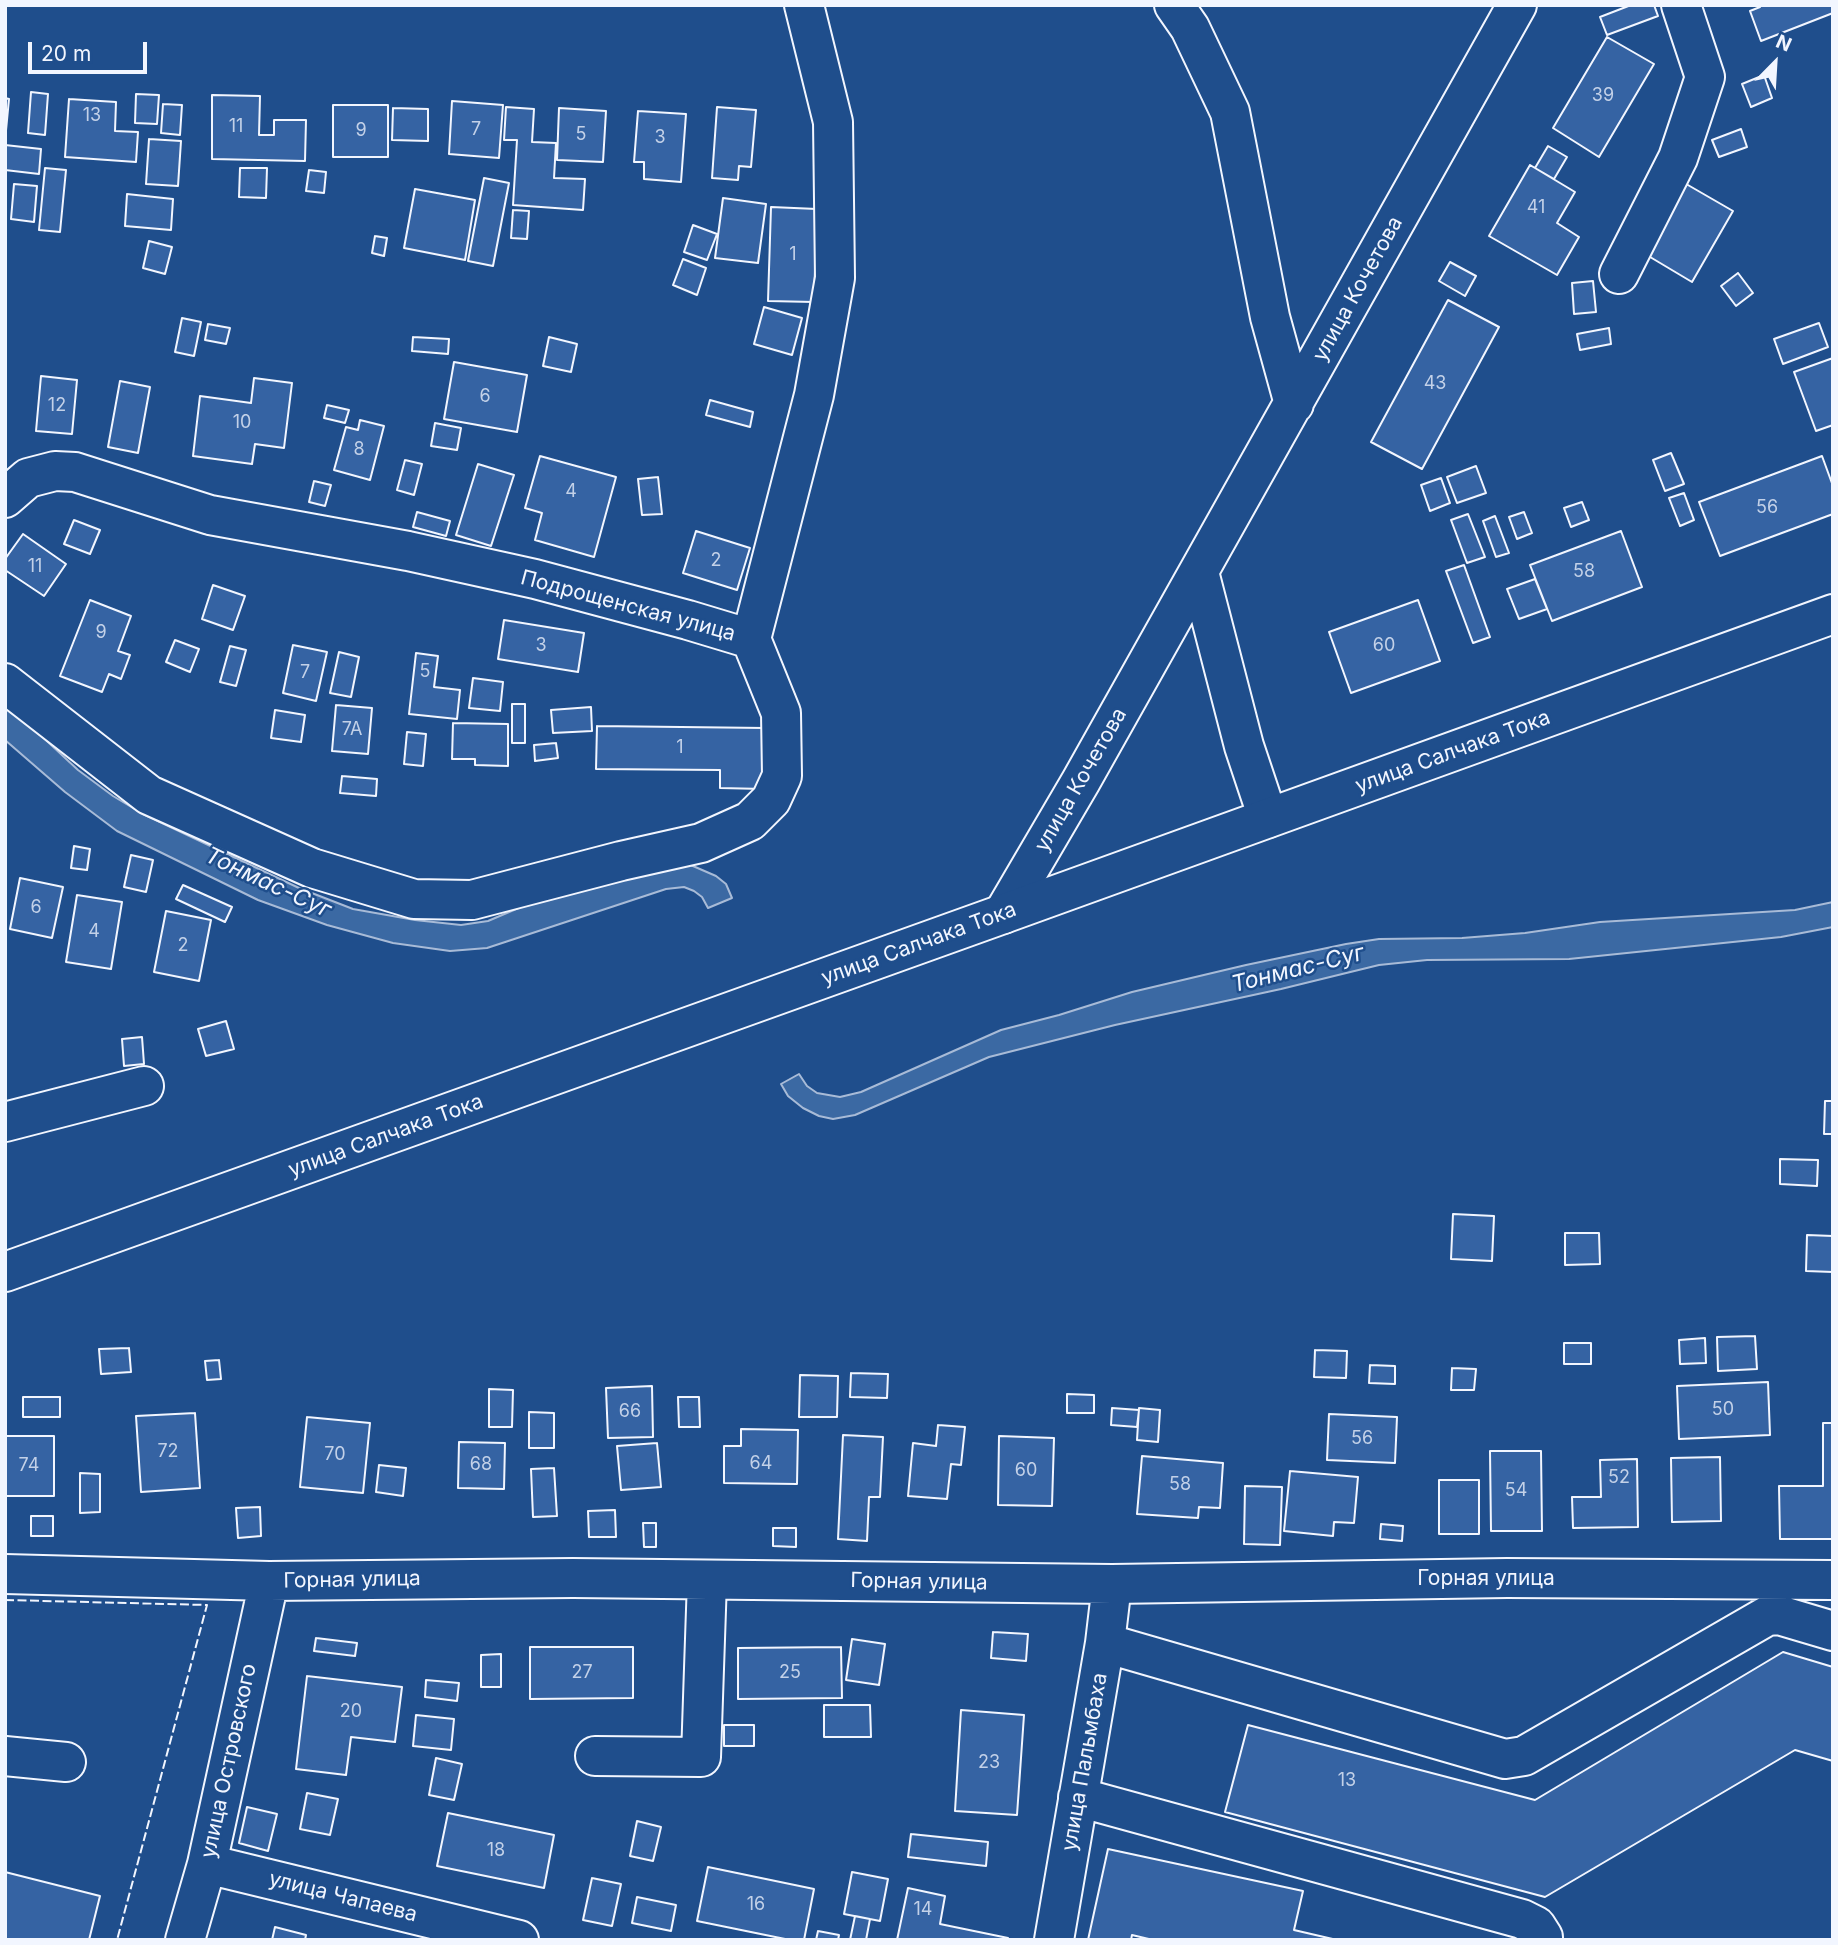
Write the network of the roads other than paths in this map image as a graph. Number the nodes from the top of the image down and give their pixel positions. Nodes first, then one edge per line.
1 (804, 5) edge
2 (1174, 5) edge
3 (1517, 5) edge
4 (1681, 5) edge
5 (1619, 274) dead end
6 (1294, 404) junction
7 (5, 498) edge
8 (1199, 572) junction
9 (1833, 614) edge
10 (751, 639) junction
11 (5, 683) edge
12 (1268, 818) junction
13 (1003, 914) junction
14 (144, 1086) dead end
15 (5, 1122) edge
16 (5, 1272) edge
17 (5, 1574) edge
18 (707, 1580) junction
19 (1833, 1580) edge
20 (269, 1581) junction
21 (1112, 1584) junction
22 (1833, 1631) edge
23 (1105, 1643) junction
24 (5, 1756) edge
25 (595, 1756) dead end
26 (66, 1762) dead end
27 (1078, 1797) junction
28 (207, 1864) junction
29 (186, 1940) edge
30 (519, 1940) edge
31 (1054, 1940) edge
32 (1542, 1940) edge

1 - 10 street, Подрощенская улица
2 - 6 street
3 - 6 street, улица Кочетова
4 - 5 street
6 - 8 street, улица Кочетова
7 - 10 street, Подрощенская улица
8 - 12 street
8 - 13 street, улица Кочетова
9 - 12 street, улица Салчака Тока
10 - 11 street
12 - 13 street, улица Салчака Тока
13 - 16 street, улица Салчака Тока
14 - 15 street
17 - 20 street, Горная улица
18 - 20 street, Горная улица
18 - 21 street, Горная улица
18 - 25 street
19 - 21 street, Горная улица
20 - 28 street, улица Островского
21 - 23 street, улица Пальмбаха
22 - 23 street
23 - 27 street, улица Пальмбаха
24 - 26 street
27 - 31 street, улица Пальмбаха
27 - 32 street
28 - 29 street, улица Островского
28 - 30 street, улица Чапаева

